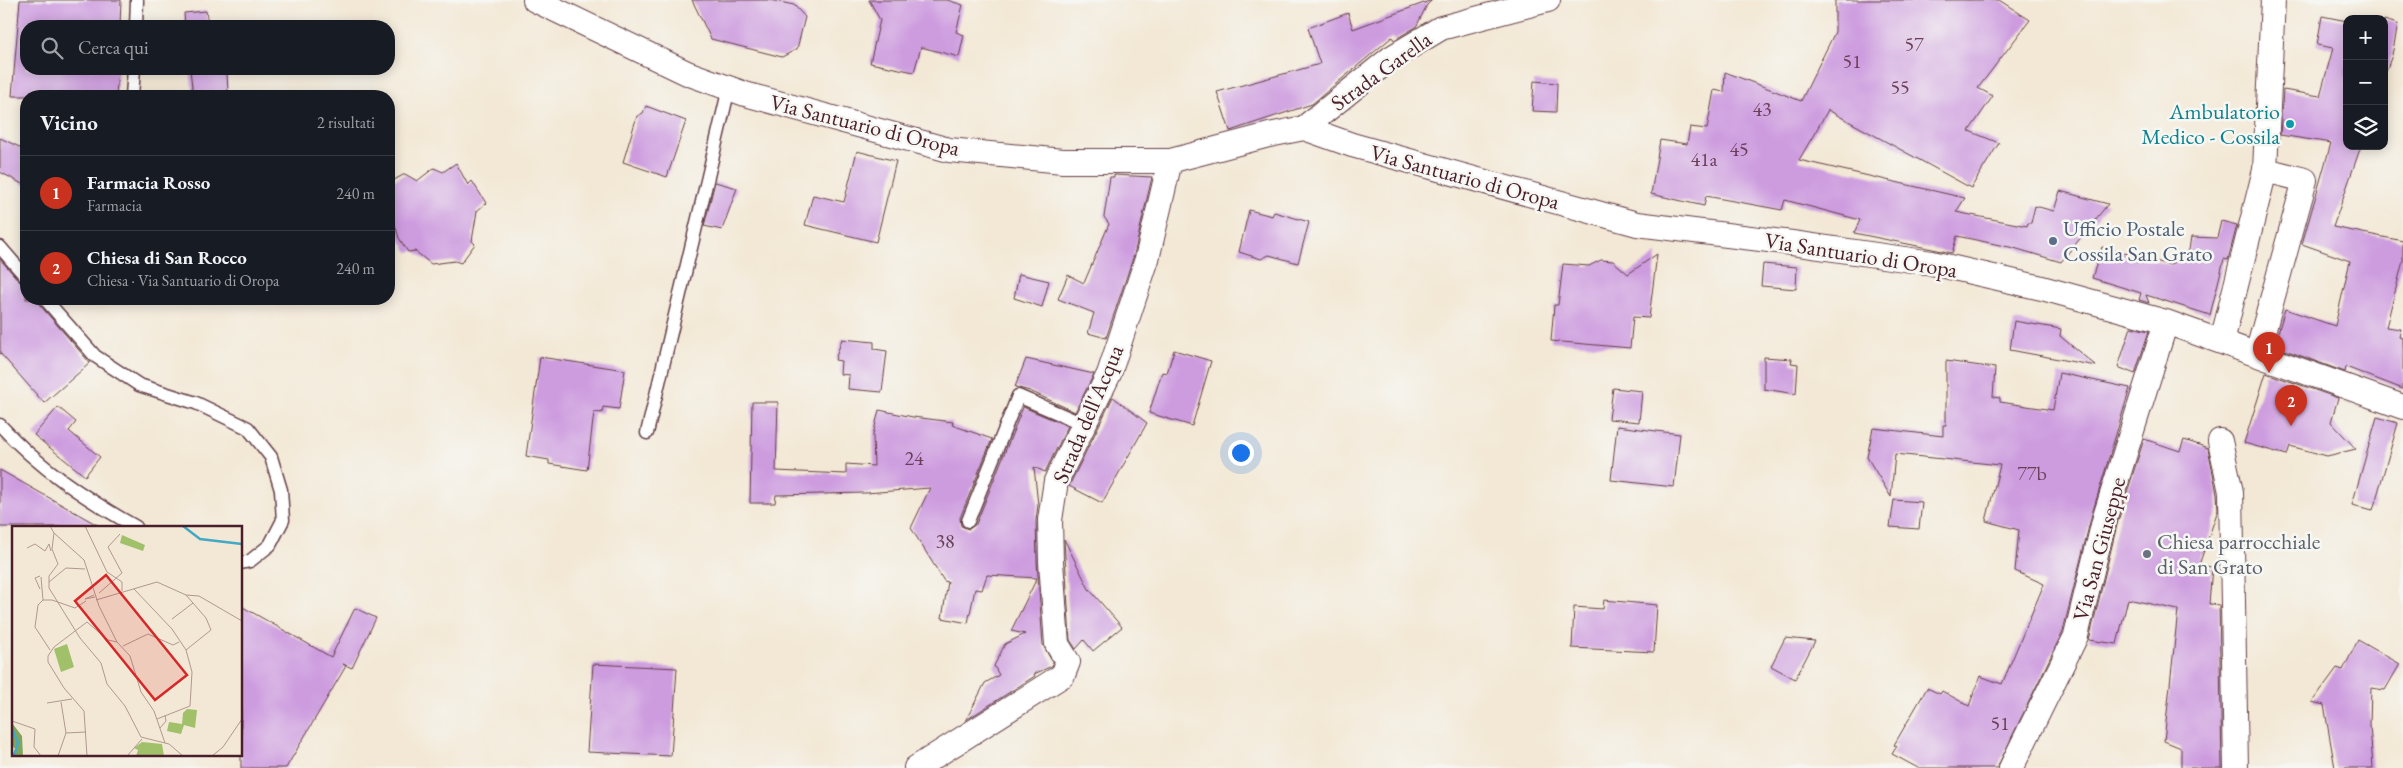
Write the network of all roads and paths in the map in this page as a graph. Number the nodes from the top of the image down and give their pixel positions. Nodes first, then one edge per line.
1 (137, 0) edge
2 (535, 0) edge
3 (1548, 0) edge
4 (2273, 0) edge
5 (136, 20) edge
6 (134, 75) edge
7 (729, 88) junction
8 (132, 90) edge
9 (1304, 128) junction
10 (1170, 161) junction
11 (2265, 170) junction
12 (0, 247) edge
13 (20, 270) edge
14 (50, 305) edge
15 (2166, 322) junction
16 (2222, 341) junction
17 (2257, 354) junction
18 (2403, 408) edge
19 (1083, 424) junction
20 (0, 425) edge
21 (647, 433) dead end
22 (2220, 441) dead end
23 (968, 521) dead end
24 (134, 526) edge
25 (242, 563) edge
26 (916, 768) edge
27 (2011, 768) edge
28 (2236, 768) edge

1 - 5 lane
2 - 7 street, Via Santuario di Oropa
3 - 9 street, Strada Garella
4 - 11 street
6 - 8 lane
7 - 10 street, Via Santuario di Oropa
7 - 21 lane
9 - 10 street, Via Santuario di Oropa
9 - 15 street, Via Santuario di Oropa
10 - 19 street, Strada dell'Acqua
11 - 16 street
11 - 17 street
12 - 13 lane
14 - 25 lane
15 - 16 street, Via Santuario di Oropa
15 - 27 street, Via San Giuseppe
16 - 17 street, Via Santuario di Oropa
17 - 18 street, Via Santuario di Oropa
19 - 23 lane
19 - 26 street, Strada dell'Acqua
20 - 24 lane
22 - 28 street

